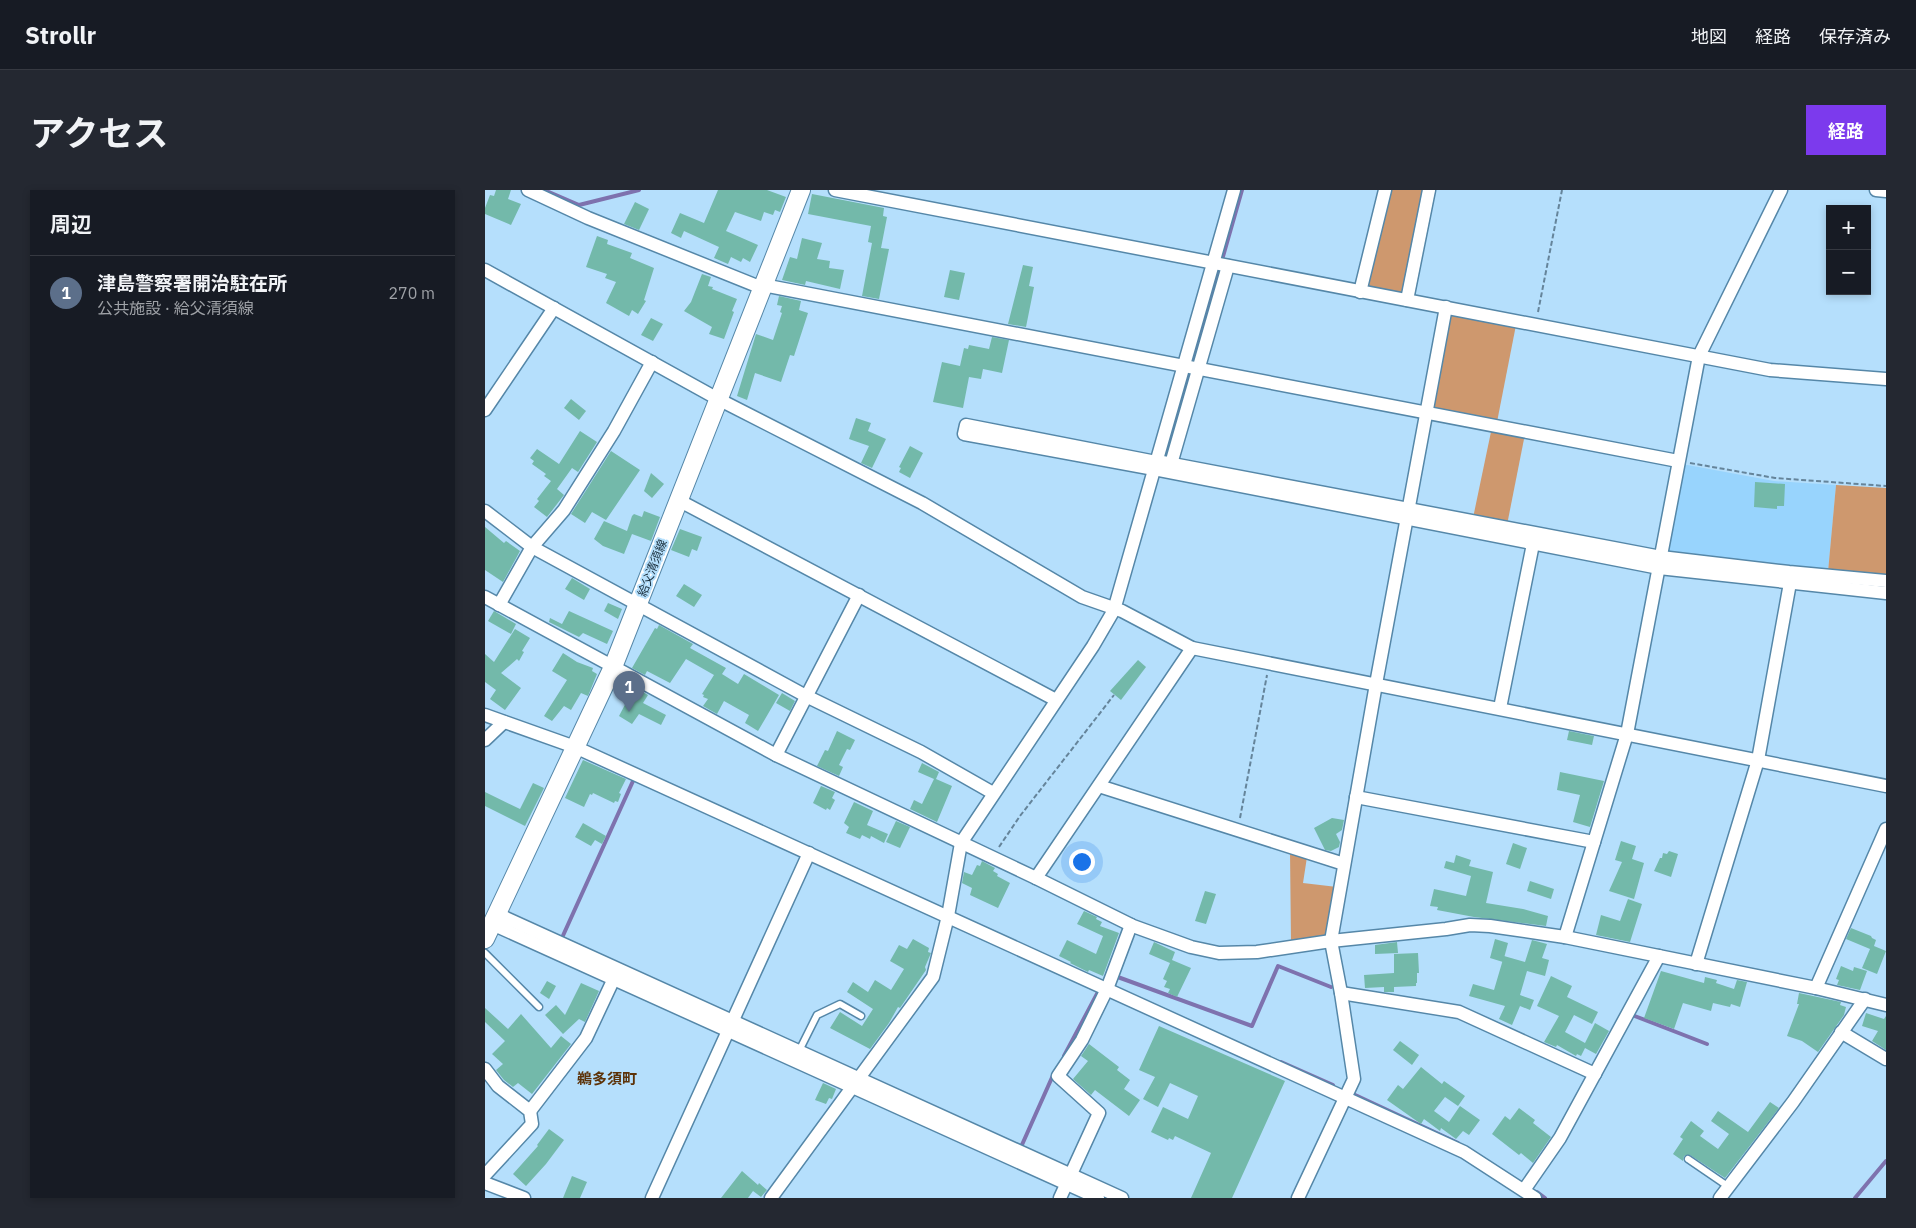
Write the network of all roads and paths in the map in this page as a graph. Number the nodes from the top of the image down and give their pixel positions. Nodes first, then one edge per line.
1 (528, 190) edge
2 (801, 190) edge
3 (835, 190) edge
4 (1233, 190) edge
5 (1385, 190) edge
6 (1429, 190) edge
7 (1561, 190) edge
8 (1781, 190) edge
9 (1876, 190) edge
10 (1886, 191) edge
11 (1221, 264) junction
12 (485, 270) edge
13 (762, 287) junction
14 (1360, 292) junction
15 (1407, 300) junction
16 (1447, 307) junction
17 (554, 308) junction
18 (1535, 324) junction
19 (1699, 356) junction
20 (652, 362) junction
21 (1191, 368) junction
22 (1886, 379) edge
23 (718, 399) junction
24 (485, 410) edge
25 (1427, 412) junction
26 (1678, 461) junction
27 (1161, 463) junction
28 (1886, 486) edge
29 (679, 500) junction
30 (485, 511) edge
31 (1408, 514) junction
32 (1533, 544) junction
33 (533, 547) junction
34 (1660, 563) junction
35 (1886, 581) edge
36 (1791, 583) junction
37 (1886, 593) edge
38 (859, 596) junction
39 (485, 597) edge
40 (638, 604) junction
41 (499, 605) junction
42 (1114, 610) junction
43 (1192, 648) junction
44 (1270, 663) junction
45 (613, 667) junction
46 (1376, 684) junction
47 (1114, 695) dead end
48 (806, 696) junction
49 (1056, 700) junction
50 (1500, 708) junction
51 (485, 715) edge
52 (504, 722) junction
53 (1627, 734) junction
54 (485, 740) edge
55 (575, 747) junction
56 (776, 755) junction
57 (1757, 760) junction
58 (1099, 786) junction
59 (1886, 786) edge
60 (993, 793) junction
61 (1356, 797) junction
62 (1886, 829) edge
63 (1238, 830) junction
64 (1594, 842) junction
65 (961, 843) junction
66 (809, 853) junction
67 (991, 857) junction
68 (1344, 864) junction
69 (1036, 878) junction
70 (948, 916) junction
71 (490, 924) edge
72 (1131, 925) junction
73 (1565, 938) junction
74 (1331, 941) junction
75 (485, 953) edge
76 (1659, 956) junction
77 (1696, 964) junction
78 (616, 974) junction
79 (1816, 988) junction
80 (1107, 989) junction
81 (1341, 993) junction
82 (1865, 999) junction
83 (1886, 1005) edge
84 (539, 1007) dead end
85 (861, 1016) dead end
86 (730, 1026) junction
87 (1841, 1032) junction
88 (799, 1051) junction
89 (1886, 1059) edge
90 (485, 1069) edge
91 (1595, 1074) junction
92 (856, 1083) junction
93 (1345, 1097) junction
94 (530, 1111) junction
95 (1689, 1159) dead end
96 (485, 1174) edge
97 (1069, 1179) junction
98 (485, 1183) edge
99 (1729, 1187) junction
100 (1524, 1190) junction
101 (525, 1198) edge
102 (652, 1198) edge
103 (771, 1198) edge
104 (1060, 1198) edge
105 (1098, 1198) edge
106 (1122, 1198) edge
107 (1299, 1198) edge
108 (1535, 1198) edge
109 (1720, 1198) edge

1 - 13 street
2 - 13 main road, 給父清須線
3 - 11 street
4 - 11 street
5 - 14 street
6 - 15 street
7 - 18 path
8 - 19 street
9 - 10 street
11 - 14 street
11 - 21 street
12 - 17 street
13 - 21 street
13 - 23 main road, 給父清須線
14 - 15 street
15 - 16 street
16 - 18 street
16 - 25 street
17 - 20 street
17 - 24 street
18 - 19 street
19 - 22 street
19 - 26 street
20 - 23 street
20 - 33 street
21 - 25 street
21 - 27 street
23 - 29 main road, 給父清須線
23 - 42 street
25 - 26 street
25 - 31 street
26 - 28 path
26 - 34 street
27 - 27 street
27 - 31 street
27 - 31 street
27 - 42 street
29 - 38 street
29 - 40 main road, 給父清須線
30 - 33 street
31 - 32 street
31 - 34 street
31 - 46 street
32 - 34 street
32 - 50 street
33 - 40 street
33 - 41 street
34 - 35 street
34 - 36 street
34 - 53 street
36 - 37 street
36 - 57 street
38 - 48 street
38 - 49 street
39 - 41 street
40 - 45 main road, 給父清須線
40 - 48 street
41 - 45 street
42 - 43 street
42 - 49 street
43 - 44 street
43 - 58 street
44 - 46 street
44 - 63 path
45 - 55 main road, 給父清須線
45 - 56 street
46 - 50 street
46 - 61 street
47 - 67 path
48 - 56 street
48 - 60 street
49 - 60 street
50 - 53 street
51 - 52 street
52 - 54 street
52 - 55 street
53 - 57 street
53 - 64 street
55 - 66 street
55 - 71 main road, 給父清須線
56 - 65 street
57 - 59 street
57 - 77 street
58 - 63 street
58 - 69 street
60 - 65 street
61 - 64 street
61 - 68 street
62 - 79 street
63 - 68 street
64 - 73 street
65 - 67 street
65 - 70 street
66 - 70 street
66 - 86 street
67 - 69 street
68 - 74 street
69 - 72 street
70 - 80 street
70 - 92 street
71 - 78 street
72 - 74 street
72 - 80 street
73 - 74 street
73 - 76 street
74 - 81 street
75 - 84 lane
76 - 77 street
76 - 91 street
77 - 79 street
78 - 86 street
78 - 94 street
79 - 82 street
80 - 93 street
80 - 97 street
81 - 91 street
81 - 93 street
82 - 83 street
82 - 87 street
85 - 88 lane
86 - 88 street
86 - 92 street
86 - 102 street
87 - 89 street
87 - 99 street
88 - 92 street
90 - 94 street
91 - 100 street
92 - 97 street
92 - 103 street
93 - 100 street
93 - 107 street
94 - 96 street
95 - 99 lane
97 - 104 street
97 - 105 street
97 - 106 street
98 - 101 street
99 - 109 street
100 - 108 street

